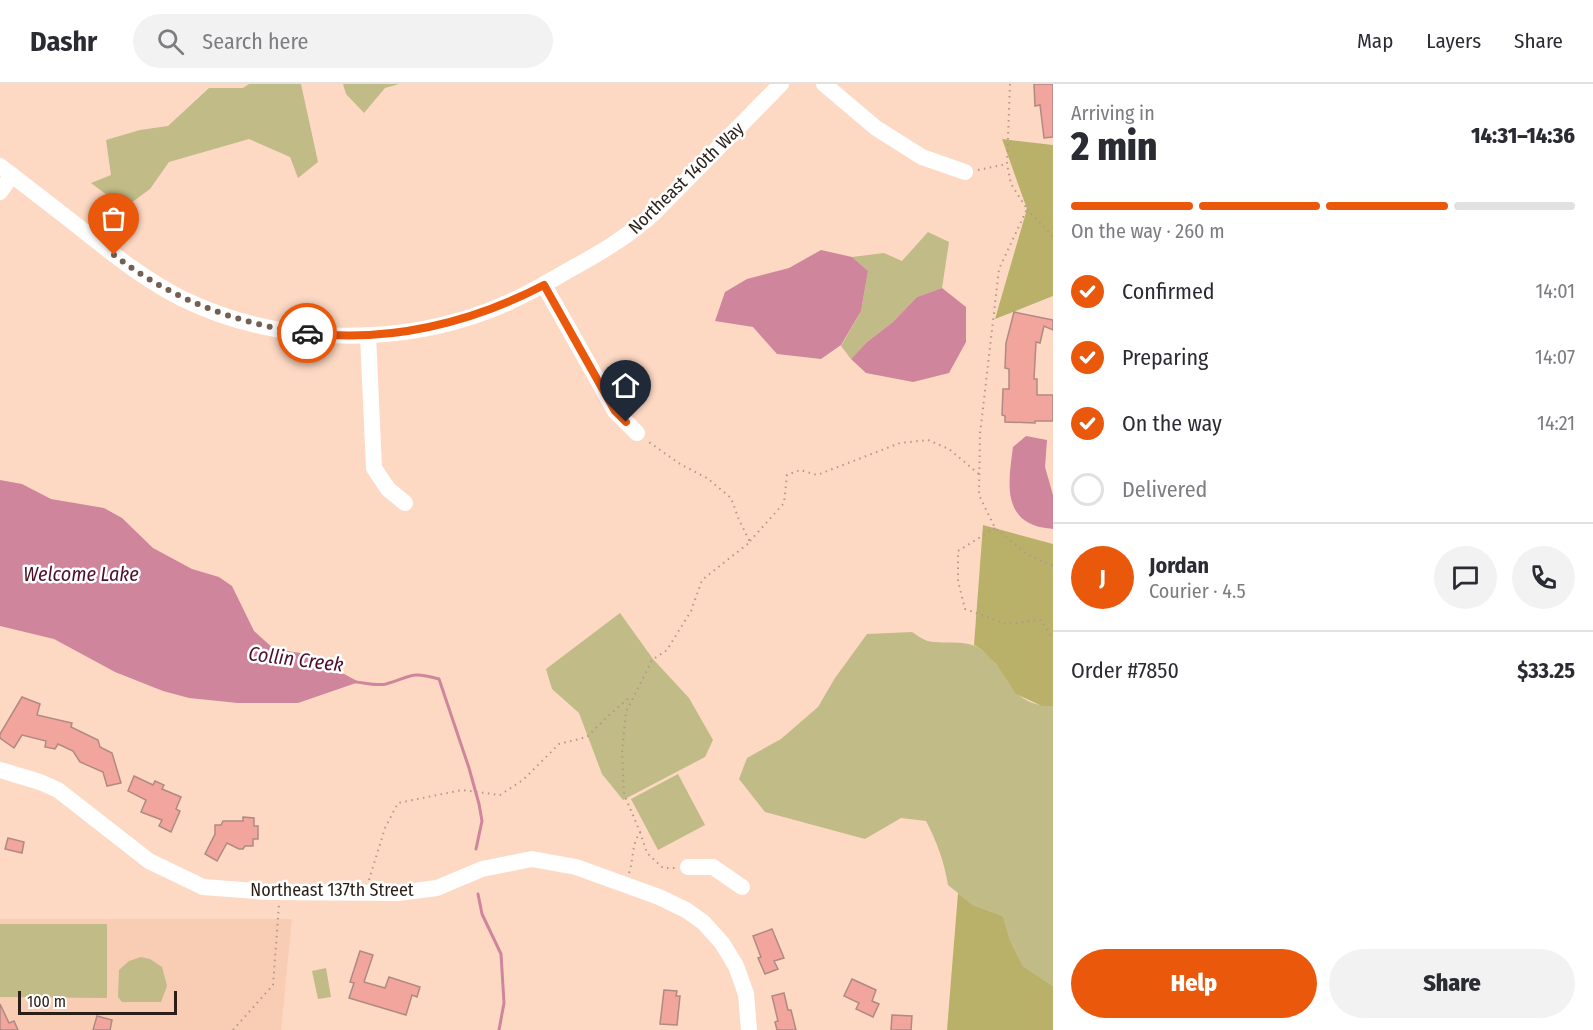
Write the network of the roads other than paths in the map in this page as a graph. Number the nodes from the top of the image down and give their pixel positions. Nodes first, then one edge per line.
1 (781, 84) edge
2 (824, 84) edge
3 (6, 170) edge
4 (965, 172) road end
5 (0, 192) edge
6 (544, 285) junction
7 (368, 335) junction
8 (637, 433) road end
9 (405, 503) dead end
10 (0, 770) edge
11 (688, 867) road end
12 (742, 887) dead end
13 (749, 1030) edge

1 - 6 street, Northeast 140th Way
2 - 4 street
3 - 5 street
3 - 7 street, Northeast 140th Way
6 - 7 street, Northeast 140th Way
6 - 8 street
7 - 9 street
10 - 13 street, Northeast 137th Street
11 - 12 street

